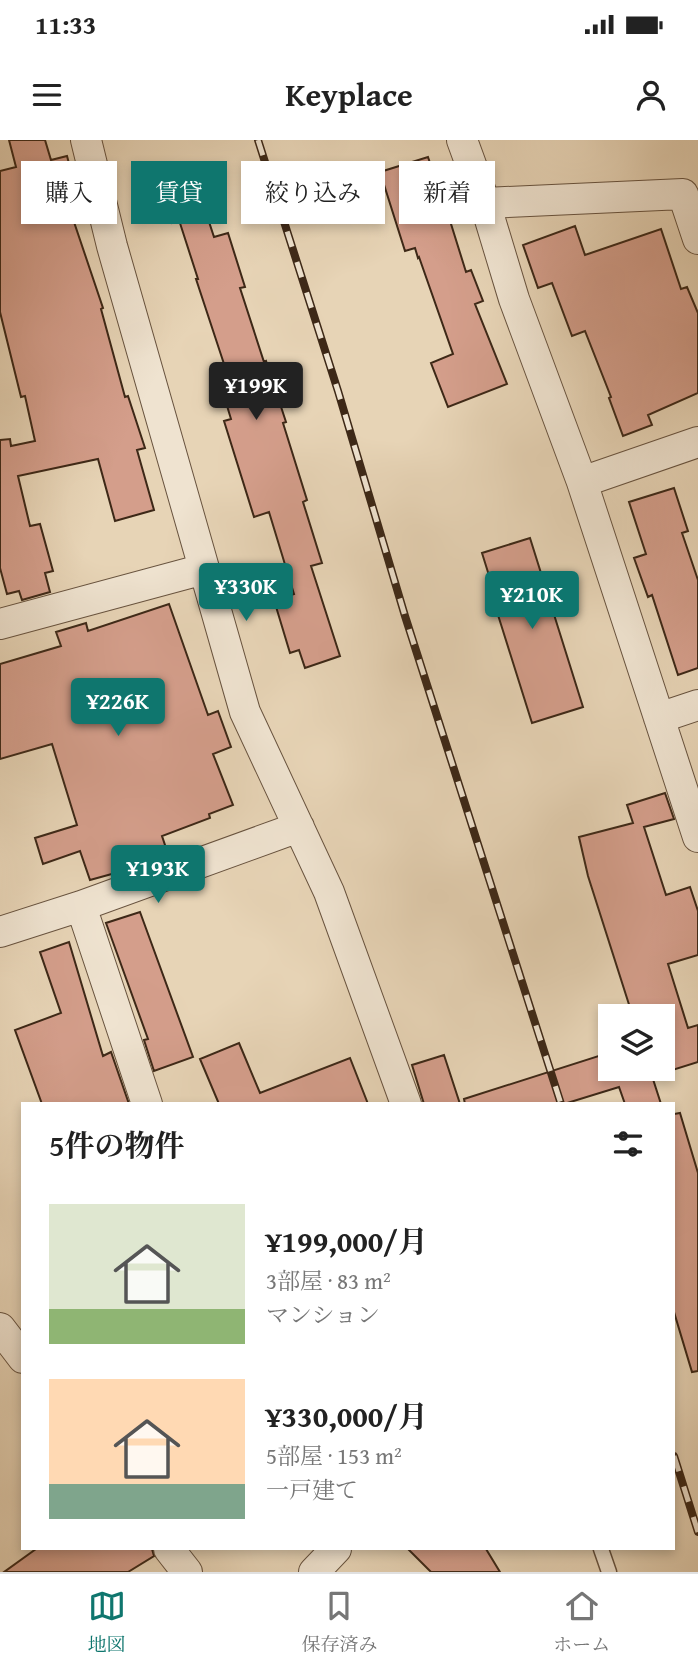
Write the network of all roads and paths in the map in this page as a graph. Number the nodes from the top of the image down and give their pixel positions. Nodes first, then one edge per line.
1 (86, 140) edge
2 (462, 140) edge
3 (470, 161) edge
4 (495, 203) edge
5 (491, 224) edge
6 (698, 239) edge
7 (698, 442) edge
8 (582, 482) junction
9 (204, 569) junction
10 (0, 624) edge
11 (698, 705) edge
12 (659, 718) junction
13 (299, 827) junction
14 (698, 837) edge
15 (80, 906) junction
16 (0, 932) edge
17 (146, 1102) edge
18 (404, 1102) edge
19 (170, 1550) edge
20 (335, 1550) edge
21 (601, 1550) edge
22 (187, 1572) edge
23 (315, 1572) edge
24 (609, 1572) edge

1 - 9 street
2 - 3 street
4 - 6 street
5 - 8 street
7 - 8 street
8 - 12 street
9 - 10 street
9 - 13 street
11 - 12 street
12 - 14 street
13 - 15 street
13 - 18 street
15 - 16 street
15 - 17 street
19 - 22 street
20 - 23 street
21 - 24 lane

